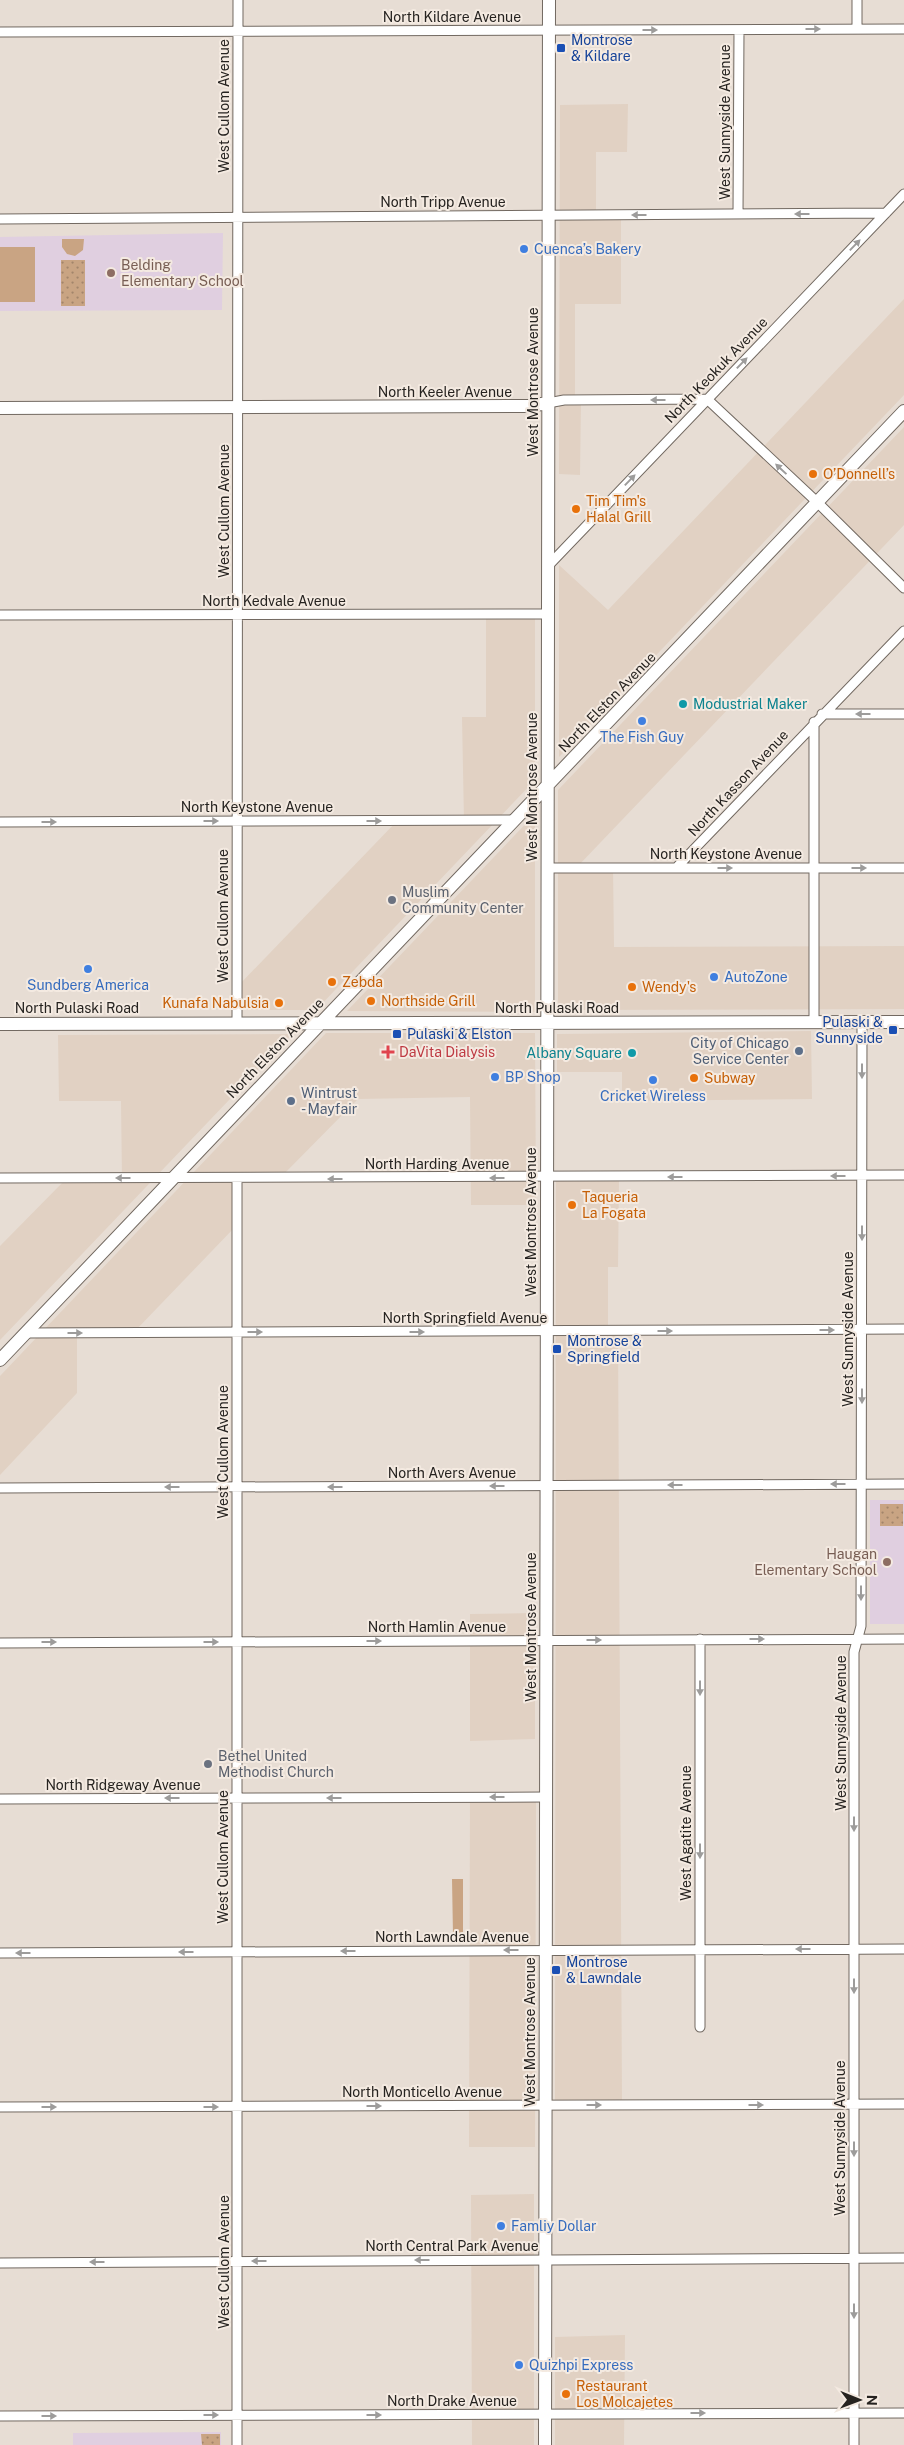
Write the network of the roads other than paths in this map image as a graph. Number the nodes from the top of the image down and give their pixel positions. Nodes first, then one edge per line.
1 (238, 0) edge
2 (549, 0) edge
3 (857, 0) edge
4 (857, 29) junction
5 (904, 29) edge
6 (549, 30) junction
7 (739, 30) junction
8 (238, 31) junction
9 (0, 32) edge
10 (904, 194) edge
11 (886, 213) junction
12 (738, 214) junction
13 (549, 215) junction
14 (238, 218) junction
15 (0, 219) edge
16 (707, 399) junction
17 (548, 403) junction
18 (0, 408) edge
19 (238, 408) junction
20 (904, 411) edge
21 (817, 502) junction
22 (548, 566) junction
23 (904, 588) edge
24 (237, 614) junction
25 (548, 614) junction
26 (0, 615) edge
27 (904, 631) edge
28 (822, 714) junction
29 (904, 714) edge
30 (814, 722) junction
31 (547, 786) junction
32 (515, 820) junction
33 (237, 821) junction
34 (0, 822) edge
35 (547, 868) junction
36 (676, 868) junction
37 (815, 868) junction
38 (904, 868) edge
39 (237, 1022) junction
40 (814, 1022) junction
41 (862, 1022) junction
42 (904, 1022) edge
43 (320, 1023) junction
44 (546, 1023) junction
45 (0, 1024) edge
46 (904, 1175) edge
47 (862, 1176) junction
48 (0, 1178) edge
49 (172, 1178) junction
50 (546, 1178) junction
51 (237, 1179) junction
52 (904, 1329) edge
53 (862, 1330) junction
54 (237, 1332) junction
55 (546, 1332) junction
56 (26, 1333) junction
57 (0, 1360) edge
58 (861, 1484) junction
59 (904, 1484) edge
60 (546, 1486) junction
61 (237, 1487) junction
62 (0, 1488) edge
63 (858, 1639) junction
64 (904, 1639) edge
65 (546, 1640) junction
66 (700, 1640) junction
67 (0, 1642) edge
68 (237, 1642) junction
69 (545, 1797) junction
70 (237, 1798) junction
71 (0, 1799) edge
72 (904, 1948) edge
73 (854, 1949) junction
74 (545, 1950) junction
75 (700, 1950) junction
76 (237, 1952) junction
77 (0, 1953) edge
78 (700, 2027) dead end
79 (854, 2104) junction
80 (904, 2104) edge
81 (545, 2106) junction
82 (0, 2107) edge
83 (237, 2107) junction
84 (854, 2258) junction
85 (904, 2258) edge
86 (545, 2260) junction
87 (237, 2261) junction
88 (0, 2263) edge
89 (854, 2413) junction
90 (904, 2413) edge
91 (545, 2414) junction
92 (0, 2416) edge
93 (237, 2416) junction
94 (238, 2445) edge
95 (545, 2445) edge
96 (854, 2445) edge

1 - 8 street, West Cullom Avenue
2 - 6 main road, West Montrose Avenue
3 - 4 street
4 - 5 street, North Kildare Avenue
7 -> 4 street, North Kildare Avenue
6 -> 7 street, North Kildare Avenue
6 - 8 street, North Kildare Avenue
6 - 13 main road, West Montrose Avenue
7 - 12 street, West Sunnyside Avenue
8 - 9 street, North Kildare Avenue
8 - 14 street, West Cullom Avenue
10 - 11 street, North Keokuk Avenue
11 -> 12 street, North Tripp Avenue
16 -> 11 street, North Keokuk Avenue
12 -> 13 street, North Tripp Avenue
13 - 14 street, North Tripp Avenue
13 - 17 main road, West Montrose Avenue
14 - 15 street, North Tripp Avenue
14 - 19 street, West Cullom Avenue
16 -> 17 street, North Keeler Avenue
21 -> 16 street
22 -> 16 street, North Keokuk Avenue
17 - 19 main road, North Keeler Avenue
17 - 22 main road, West Montrose Avenue
18 - 19 main road, North Keeler Avenue
19 - 24 street, West Cullom Avenue
20 - 21 main road, North Elston Avenue
21 - 23 street
21 - 31 main road, North Elston Avenue
22 - 25 main road, West Montrose Avenue
24 - 25 street, North Kedvale Avenue
24 - 26 street, North Kedvale Avenue
24 - 33 street, West Cullom Avenue
25 - 31 main road, West Montrose Avenue
27 - 28 street, North Kasson Avenue
29 -> 28 street
28 - 30 street, North Kasson Avenue
30 - 36 street, North Kasson Avenue
30 - 37 street
31 - 32 main road, North Elston Avenue
31 - 35 main road, West Montrose Avenue
33 -> 32 street, North Keystone Avenue
32 - 43 main road, North Elston Avenue
34 -> 33 street, North Keystone Avenue
33 - 39 street, West Cullom Avenue
35 - 36 street, North Keystone Avenue
35 - 44 main road, West Montrose Avenue
36 -> 37 street, North Keystone Avenue
37 -> 38 street, North Keystone Avenue
37 - 40 street
39 - 43 main road, North Pulaski Road
39 - 45 main road, North Pulaski Road
40 - 41 main road, North Pulaski Road
40 - 44 main road, North Pulaski Road
41 - 42 main road, North Pulaski Road
41 -> 47 street, West Sunnyside Avenue
43 - 44 main road, North Pulaski Road
43 - 49 main road, North Elston Avenue
44 - 50 main road, West Montrose Avenue
46 - 47 street, North Harding Avenue
47 -> 50 street, North Harding Avenue
47 -> 53 street, West Sunnyside Avenue
49 -> 48 street, North Harding Avenue
49 - 51 street, North Harding Avenue
49 - 56 main road, North Elston Avenue
50 -> 51 street, North Harding Avenue
50 - 55 main road, West Montrose Avenue
51 - 54 street, West Cullom Avenue
52 - 53 street, North Springfield Avenue
55 -> 53 street, North Springfield Avenue
53 -> 58 street, West Sunnyside Avenue
54 -> 55 street, North Springfield Avenue
56 -> 54 street, North Springfield Avenue
54 - 61 street, West Cullom Avenue
55 - 60 main road, West Montrose Avenue
56 - 57 main road, North Elston Avenue
58 - 59 street, North Avers Avenue
58 -> 60 street, North Avers Avenue
58 -> 63 street, West Sunnyside Avenue
60 -> 61 street, North Avers Avenue
60 - 65 main road, West Montrose Avenue
61 -> 62 street, North Avers Avenue
61 - 68 street, West Cullom Avenue
63 - 64 street, North Hamlin Avenue
66 -> 63 street, North Hamlin Avenue
63 -> 73 street, West Sunnyside Avenue
65 -> 66 street, North Hamlin Avenue
68 -> 65 street, North Hamlin Avenue
65 - 69 main road, West Montrose Avenue
66 -> 75 street, West Agatite Avenue
67 -> 68 street, North Hamlin Avenue
68 - 70 street, West Cullom Avenue
69 -> 70 street, North Ridgeway Avenue
69 - 74 main road, West Montrose Avenue
70 -> 71 street, North Ridgeway Avenue
70 - 76 street, West Cullom Avenue
72 - 73 street, North Lawndale Avenue
73 -> 75 street, North Lawndale Avenue
73 -> 79 street, West Sunnyside Avenue
74 - 75 street, North Lawndale Avenue
74 -> 76 street, North Lawndale Avenue
74 - 81 main road, West Montrose Avenue
75 - 78 street, West Agatite Avenue
76 -> 77 street, North Lawndale Avenue
76 - 83 street, West Cullom Avenue
79 - 80 street, North Monticello Avenue
81 -> 79 street, North Monticello Avenue
79 -> 84 street, West Sunnyside Avenue
83 -> 81 street, North Monticello Avenue
81 - 86 main road, West Montrose Avenue
82 -> 83 street, North Monticello Avenue
83 - 87 street, West Cullom Avenue
84 - 85 street, North Central Park Avenue
84 - 86 street, North Central Park Avenue
84 -> 89 street, West Sunnyside Avenue
86 -> 87 street, North Central Park Avenue
86 - 91 main road, West Montrose Avenue
87 -> 88 street, North Central Park Avenue
87 - 93 street, West Cullom Avenue
89 - 90 street, North Drake Avenue
91 -> 89 street, North Drake Avenue
89 - 96 street, West Sunnyside Avenue
93 -> 91 street, North Drake Avenue
91 - 95 main road, West Montrose Avenue
92 -> 93 street, North Drake Avenue
93 - 94 street, West Cullom Avenue

